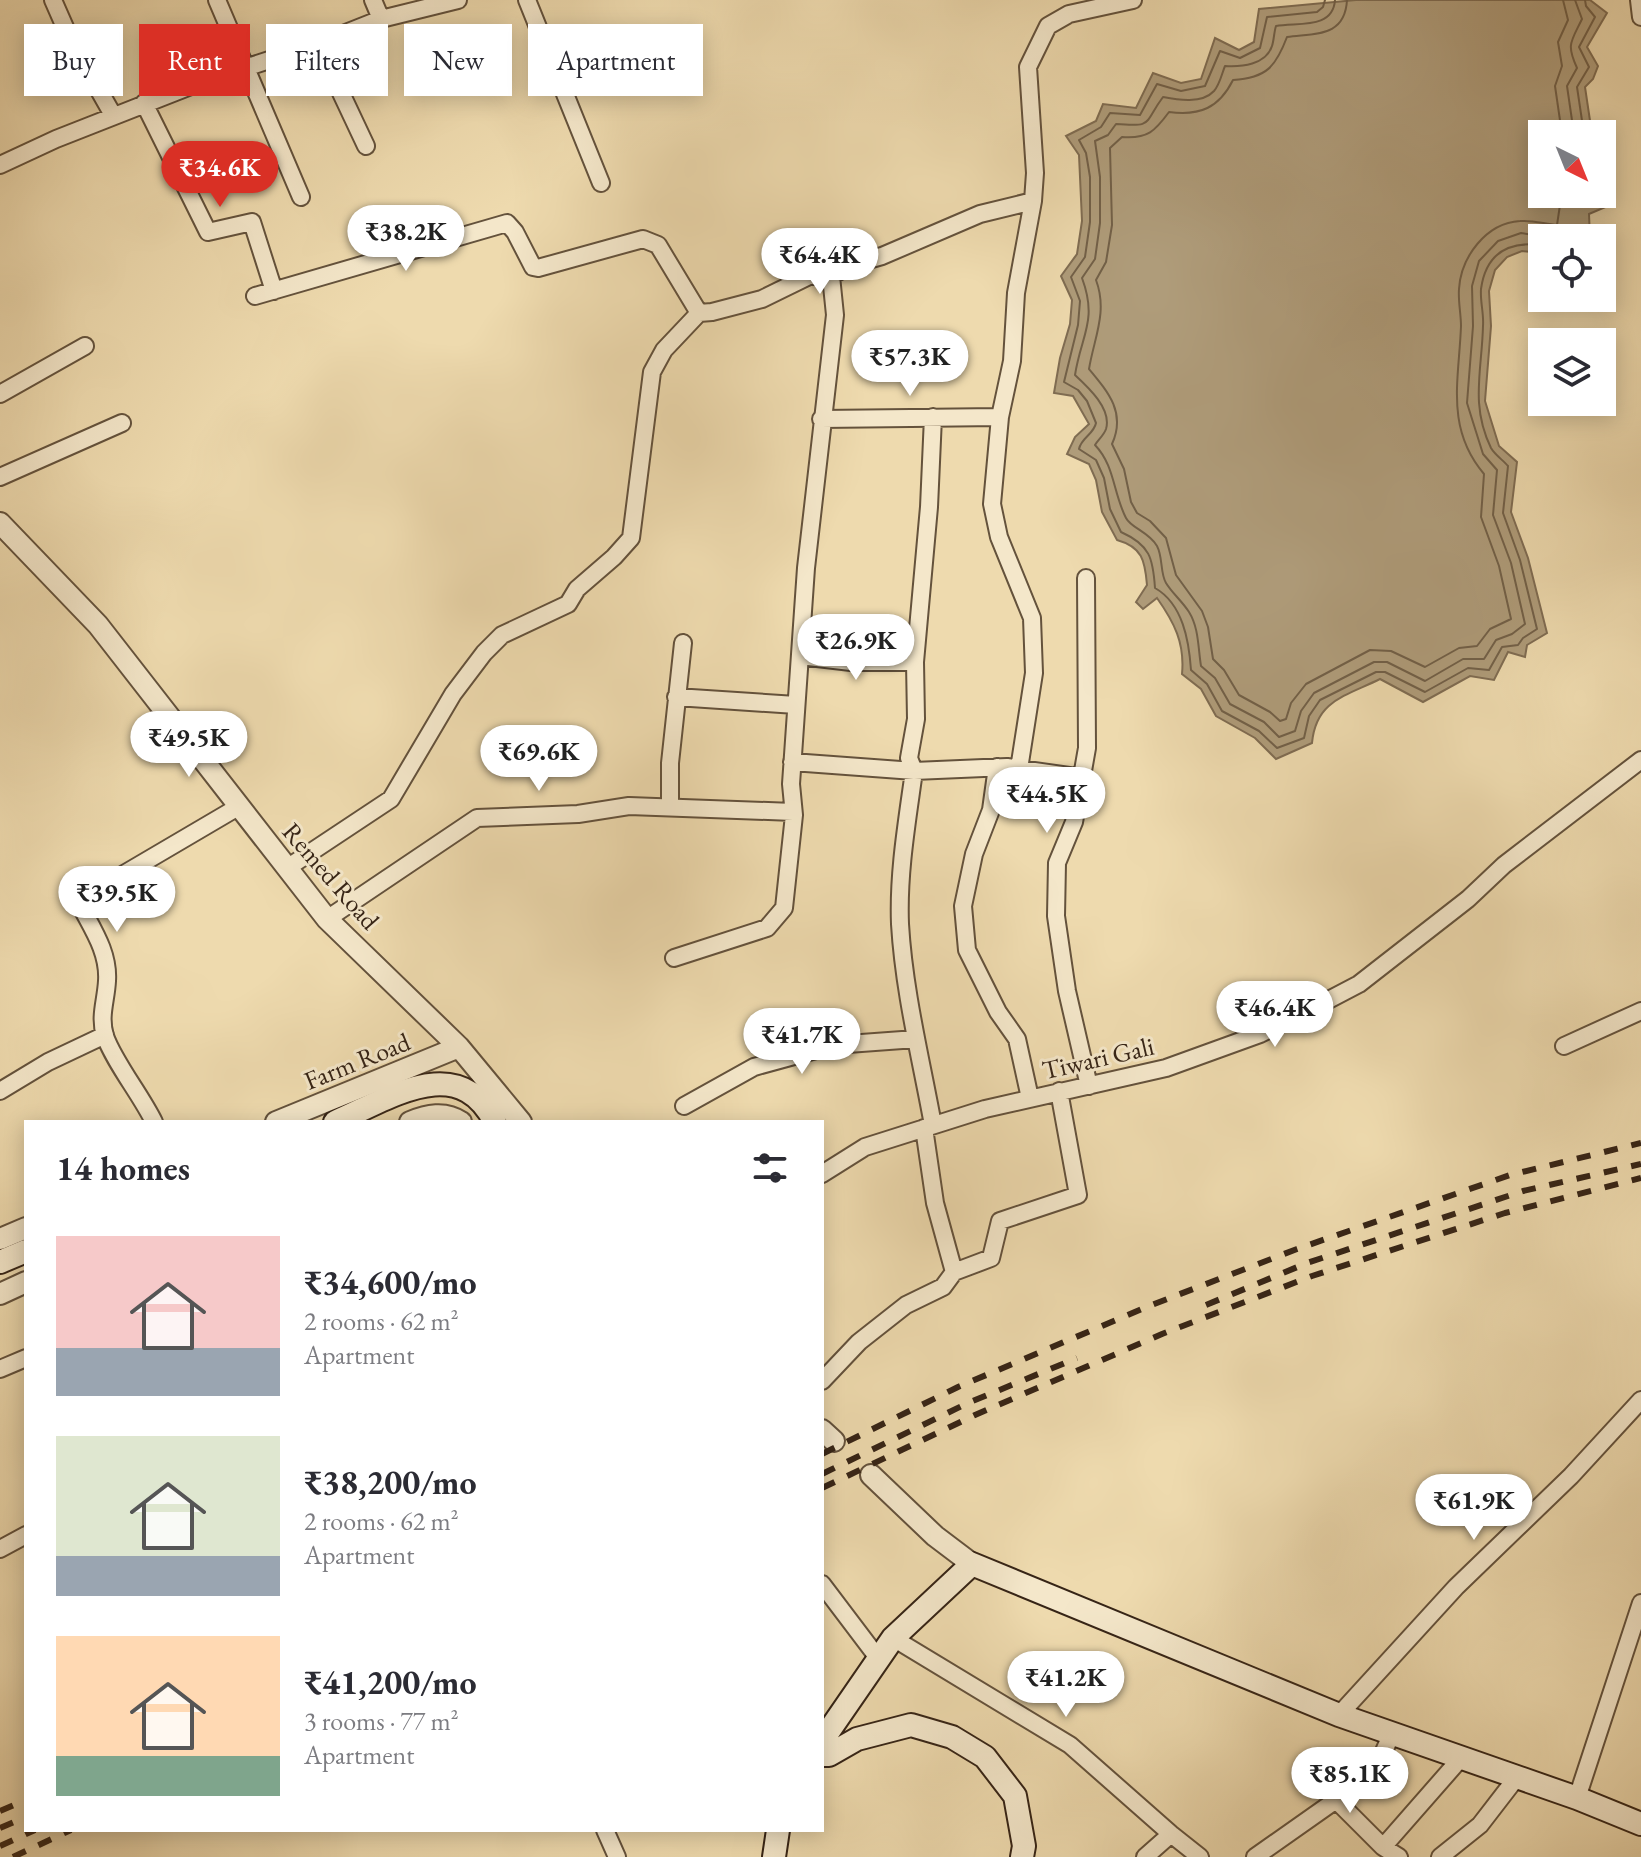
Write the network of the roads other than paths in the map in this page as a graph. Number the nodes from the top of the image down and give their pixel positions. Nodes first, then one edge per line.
1 (53, 0) edge
2 (217, 0) edge
3 (373, 0) edge
4 (458, 0) edge
5 (527, 0) edge
6 (1133, 0) edge
7 (1639, 0) edge
8 (1641, 17) edge
9 (381, 19) junction
10 (228, 24) edge
11 (368, 24) edge
12 (250, 74) edge
13 (164, 96) edge
14 (342, 96) edge
15 (144, 103) junction
16 (113, 115) junction
17 (366, 146) dead end
18 (0, 165) edge
19 (601, 183) dead end
20 (301, 197) dead end
21 (1033, 201) junction
22 (831, 276) junction
23 (274, 291) junction
24 (255, 296) dead end
25 (699, 313) junction
26 (85, 346) dead end
27 (0, 394) edge
28 (933, 417) junction
29 (1000, 417) junction
30 (821, 419) junction
31 (122, 423) dead end
32 (0, 477) edge
33 (0, 523) edge
34 (1086, 578) dead end
35 (683, 643) dead end
36 (800, 656) junction
37 (915, 662) junction
38 (676, 697) junction
39 (796, 705) junction
40 (1641, 760) edge
41 (792, 762) junction
42 (997, 767) junction
43 (1019, 769) junction
44 (914, 771) junction
45 (1083, 778) junction
46 (238, 807) junction
47 (670, 807) junction
48 (793, 812) junction
49 (287, 868) junction
50 (327, 919) junction
51 (674, 958) dead end
52 (1641, 1011) edge
53 (105, 1035) junction
54 (916, 1039) junction
55 (1564, 1046) dead end
56 (459, 1047) junction
57 (1089, 1086) junction
58 (0, 1091) edge
59 (1059, 1091) junction
60 (1030, 1098) junction
61 (684, 1106) dead end
62 (153, 1120) edge
63 (281, 1120) edge
64 (340, 1120) edge
65 (418, 1120) edge
66 (457, 1120) edge
67 (494, 1120) edge
68 (519, 1120) edge
69 (929, 1126) junction
70 (824, 1173) edge
71 (24, 1229) edge
72 (0, 1239) edge
73 (24, 1252) edge
74 (0, 1262) edge
75 (954, 1272) junction
76 (24, 1283) edge
77 (0, 1294) edge
78 (24, 1359) edge
79 (0, 1369) edge
80 (824, 1379) edge
81 (1641, 1400) edge
82 (871, 1475) dead end
83 (24, 1536) edge
84 (0, 1549) edge
85 (972, 1564) junction
86 (824, 1587) edge
87 (1641, 1603) edge
88 (893, 1638) junction
89 (878, 1658) junction
90 (1339, 1715) junction
91 (1392, 1733) junction
92 (824, 1738) edge
93 (824, 1755) edge
94 (1461, 1758) junction
95 (1517, 1777) junction
96 (1577, 1798) junction
97 (1336, 1800) junction
98 (1641, 1824) edge
99 (606, 1832) edge
100 (778, 1832) edge
101 (1171, 1834) junction
102 (1383, 1847) junction
103 (1267, 1854) edge
104 (617, 1857) edge
105 (774, 1857) edge
106 (1022, 1857) edge
107 (1145, 1857) edge
108 (1200, 1857) edge
109 (1399, 1857) edge
110 (1440, 1857) edge

1 - 16 street
2 - 10 street
3 - 9 street
4 - 9 street
5 - 19 street
6 - 21 street
7 - 8 street
9 - 11 street
12 - 20 street
13 - 15 street
14 - 17 street
15 - 16 street
15 - 23 street
16 - 18 street
21 - 22 street
21 - 29 street
22 - 25 street
22 - 30 street
23 - 24 street
23 - 25 street
25 - 49 street
26 - 27 street
28 - 29 street
28 - 30 street
28 - 37 street
29 - 43 street
30 - 36 street
31 - 32 street
33 - 46 street, Remed Road
34 - 45 street
35 - 38 street
36 - 37 street
36 - 39 street
37 - 44 street
38 - 39 street
38 - 47 street
39 - 41 street
40 - 57 street, Tiwari Gali
41 - 44 street
41 - 48 street
42 - 43 street
42 - 44 street
42 - 60 street
43 - 45 street
44 - 54 street
45 - 57 street
46 - 49 street, Remed Road
46 - 53 street
47 - 48 street
47 - 50 street
48 - 51 street
49 - 50 street, Remed Road
50 - 56 street, Remed Road
52 - 55 street
53 - 58 street
53 - 62 street
54 - 61 street
54 - 69 street
56 - 63 street, Farm Road
56 - 68 street, Remed Road
57 - 59 street, Tiwari Gali
59 - 60 street, Tiwari Gali
59 - 75 street
60 - 69 street, Tiwari Gali
64 - 67 main road
65 - 66 street
69 - 70 street, Tiwari Gali
69 - 75 street
71 - 72 street
73 - 74 main road
75 - 80 street
76 - 77 street
78 - 79 street
81 - 90 street
82 - 85 street
83 - 84 street
85 - 88 main road
85 - 90 main road
86 - 89 street
87 - 96 street
88 - 89 main road
88 - 101 street
89 - 92 main road
90 - 91 main road
91 - 94 main road
91 - 97 street
93 - 106 main road
94 - 95 main road
94 - 102 street
95 - 96 main road
95 - 110 street
96 - 98 main road
97 - 102 street
97 - 103 street
99 - 104 street
100 - 105 main road
101 - 107 street
101 - 108 street
102 - 109 street

